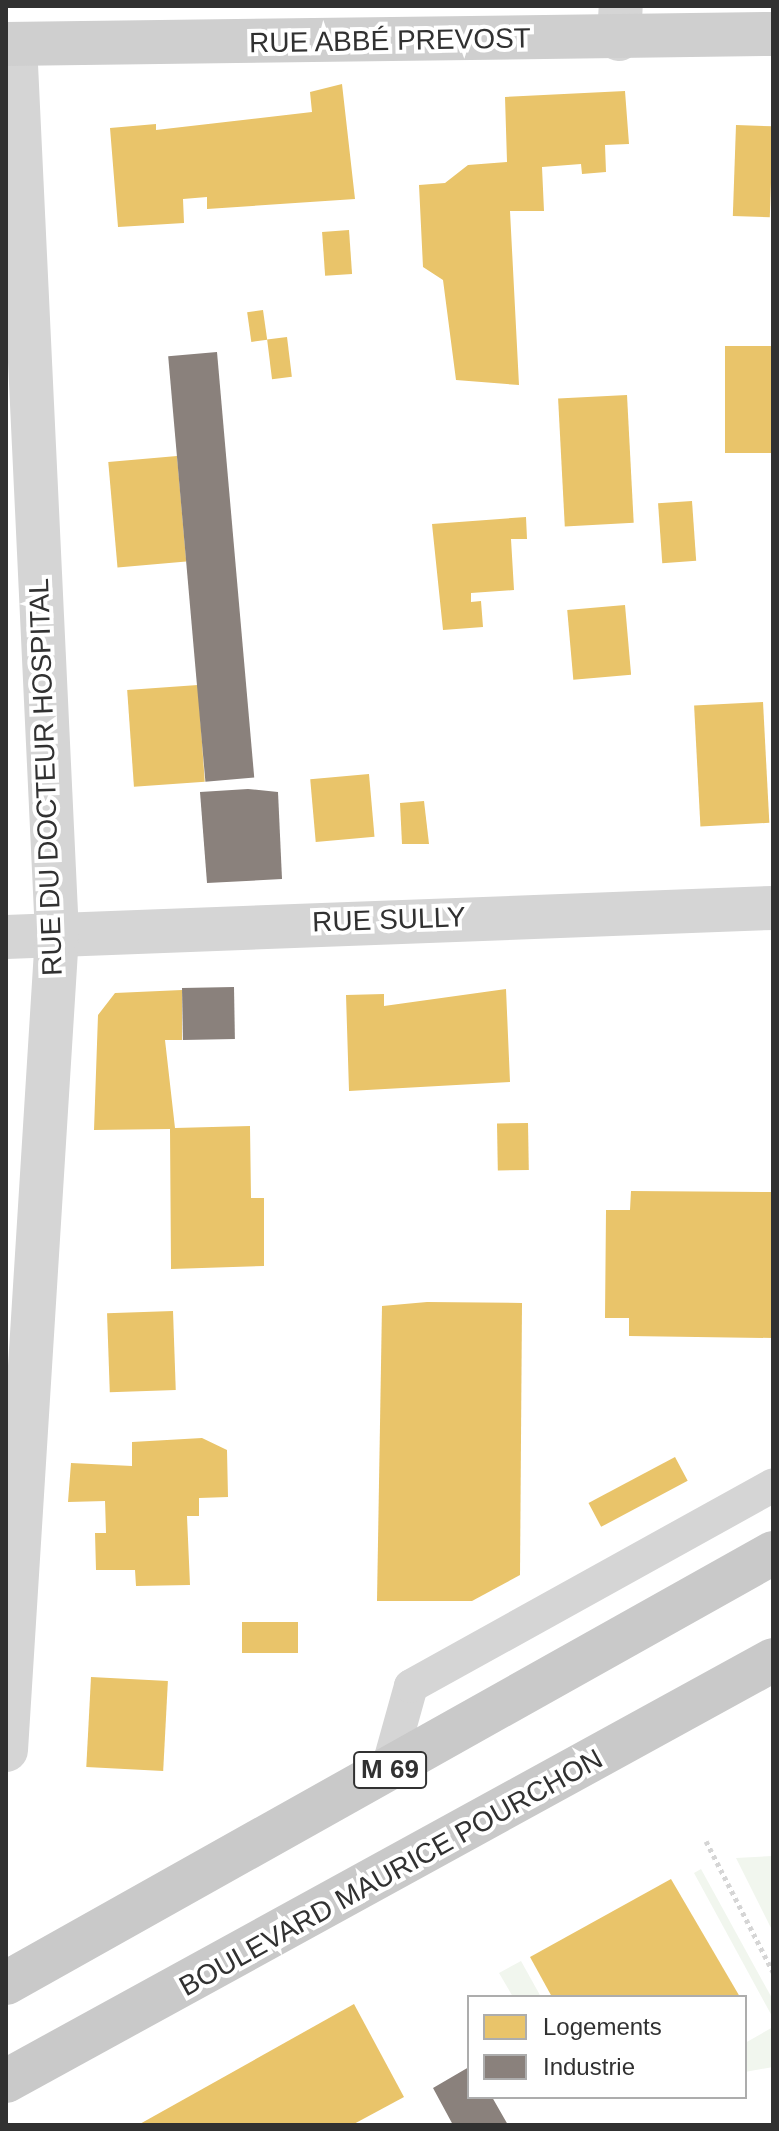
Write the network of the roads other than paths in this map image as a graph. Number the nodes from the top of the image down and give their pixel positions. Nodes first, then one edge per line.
1 (620, 22) edge
2 (773, 34) edge
3 (11, 44) edge
4 (773, 908) edge
5 (57, 934) junction
6 (6, 937) edge
7 (773, 1485) edge
8 (773, 1553) edge
9 (773, 1660) edge
10 (6, 1750) edge
11 (387, 1772) junction
12 (6, 1983) edge
13 (6, 2081) edge

1 - 2 street, RUE ABBÉ PREVOST
1 - 3 street, RUE ABBÉ PREVOST
3 - 5 street, RUE DU DOCTEUR HOSPITAL
4 - 5 street, RUE SULLY
5 - 6 street, RUE SULLY
5 - 10 street, RUE DU DOCTEUR HOSPITAL
7 - 11 lane
8 - 11 main road, M 69
9 - 13 main road, BOULEVARD MAURICE POURCHON
11 - 12 main road, M 69

